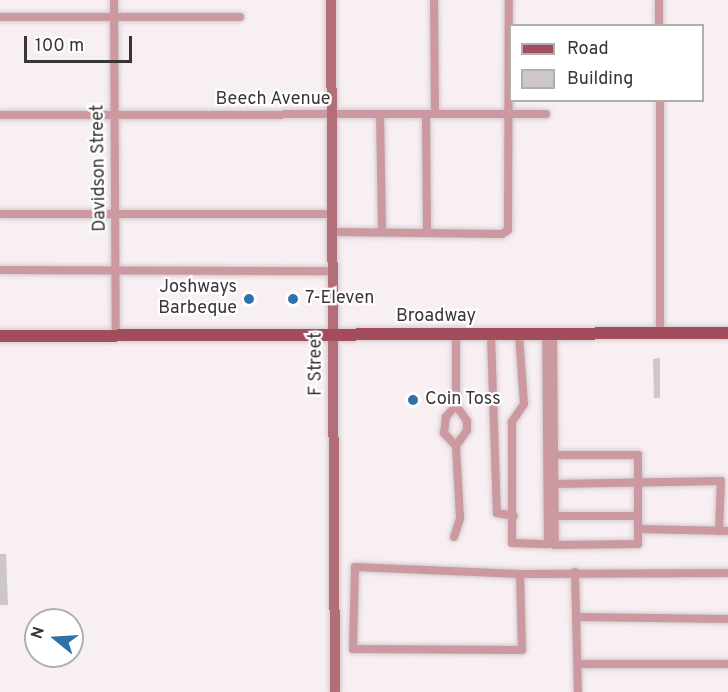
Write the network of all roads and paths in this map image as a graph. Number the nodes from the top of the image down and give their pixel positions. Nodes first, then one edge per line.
1 (114, 0) edge
2 (330, 0) edge
3 (434, 0) edge
4 (509, 0) edge
5 (659, 0) edge
6 (0, 17) edge
7 (114, 17) junction
8 (240, 17) dead end
9 (659, 24) edge
10 (660, 102) edge
11 (509, 113) junction
12 (380, 114) junction
13 (430, 114) junction
14 (546, 114) dead end
15 (0, 115) edge
16 (333, 115) junction
17 (114, 116) junction
18 (116, 213) junction
19 (0, 214) edge
20 (333, 214) junction
21 (333, 232) junction
22 (382, 232) junction
23 (427, 232) junction
24 (0, 270) edge
25 (116, 270) junction
26 (333, 271) junction
27 (660, 333) junction
28 (728, 333) edge
29 (456, 334) junction
30 (116, 335) junction
31 (334, 335) junction
32 (490, 335) junction
33 (519, 335) junction
34 (549, 335) junction
35 (0, 336) edge
36 (456, 405) junction
37 (456, 446) junction
38 (555, 455) junction
39 (638, 481) junction
40 (554, 484) junction
41 (514, 516) junction
42 (555, 516) junction
43 (637, 516) junction
44 (638, 529) junction
45 (724, 531) edge
46 (454, 537) dead end
47 (575, 572) junction
48 (728, 573) edge
49 (520, 574) junction
50 (577, 617) junction
51 (728, 619) edge
52 (578, 664) junction
53 (728, 664) edge
54 (335, 692) edge
55 (578, 692) edge

1 - 7 street, Davidson Street
2 - 16 street, F Street
3 - 13 street
4 - 11 street
5 - 9 street
6 - 7 street
7 - 8 street
7 - 17 street, Davidson Street
10 - 27 street
11 - 13 street, Beech Avenue
11 - 14 street, Beech Avenue
11 - 23 street
12 - 13 street, Beech Avenue
12 - 16 street, Beech Avenue
12 - 22 street
13 - 23 street
15 - 17 street, Beech Avenue
16 - 17 street, Beech Avenue
16 - 20 street, F Street
17 - 18 street, Davidson Street
18 - 19 street
18 - 20 street
18 - 25 street, Davidson Street
20 - 21 street, F Street
21 - 22 street
21 - 26 street, F Street
22 - 23 street
24 - 25 street
25 - 26 street
25 - 30 street, Davidson Street
26 - 31 street, F Street
27 - 28 main road, Broadway
27 - 34 main road, Broadway
29 - 31 main road, Broadway
29 - 32 main road, Broadway
29 - 36 street
30 - 31 main road, Broadway
30 - 35 main road, Broadway
31 - 54 street, F Street
32 - 33 main road, Broadway
32 - 41 street
33 - 34 main road, Broadway
33 - 41 street
34 - 38 street
34 - 41 street
36 - 37 street
36 - 37 street
37 - 46 street
38 - 39 street
38 - 40 street
39 - 40 street
39 - 43 street
39 - 45 street
40 - 42 street
42 - 43 street
42 - 44 street
43 - 44 street
44 - 45 street
47 - 48 street
47 - 49 street
47 - 50 street
49 - 49 street
50 - 51 street
50 - 52 street
52 - 53 street
52 - 55 street

